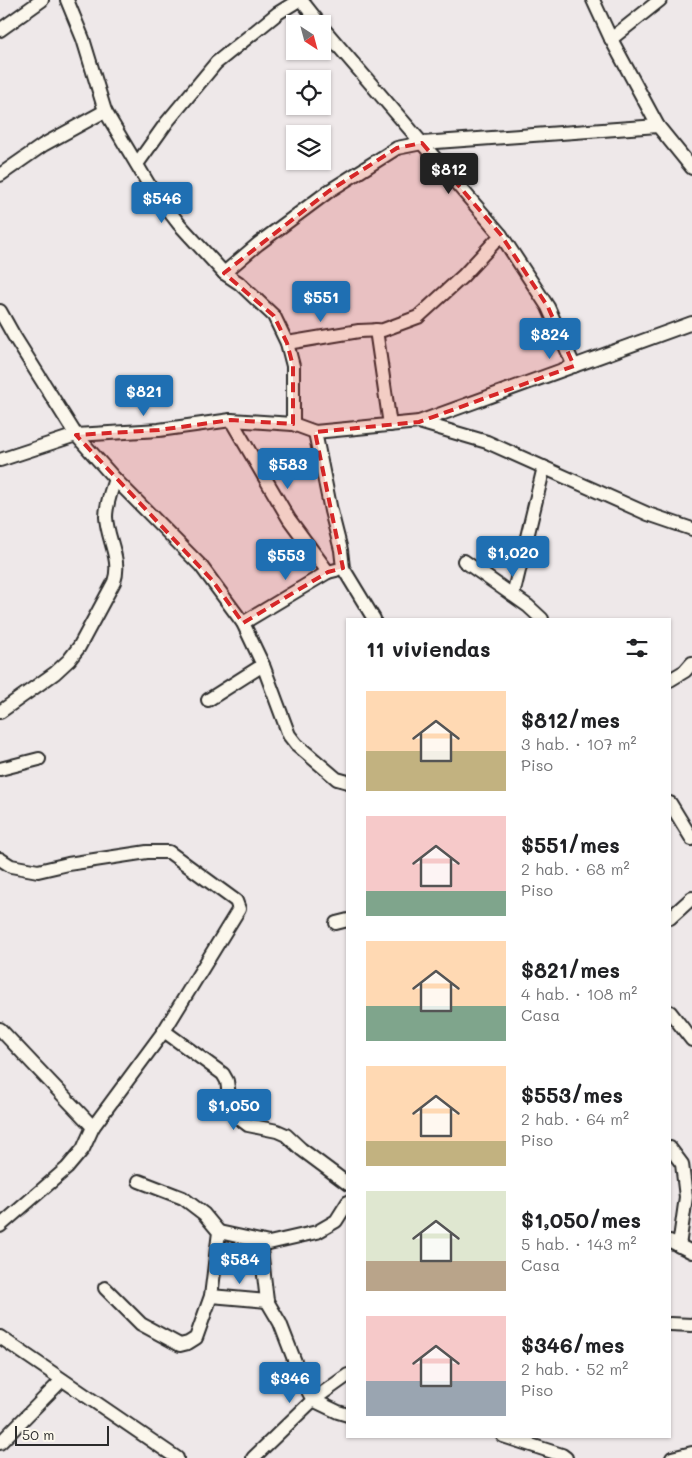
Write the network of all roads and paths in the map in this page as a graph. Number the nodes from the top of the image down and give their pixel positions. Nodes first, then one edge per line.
1 (42, 0) edge
2 (67, 0) edge
3 (300, 0) edge
4 (593, 0) edge
5 (660, 0) edge
6 (312, 15) edge
7 (0, 30) edge
8 (331, 37) edge
9 (611, 39) junction
10 (106, 111) junction
11 (658, 126) junction
12 (422, 143) junction
13 (137, 164) junction
14 (692, 168) edge
15 (0, 175) edge
16 (501, 235) junction
17 (224, 273) junction
18 (0, 310) edge
19 (692, 324) edge
20 (376, 330) junction
21 (287, 343) junction
22 (574, 366) junction
23 (231, 420) junction
24 (419, 422) junction
25 (293, 424) junction
26 (390, 425) junction
27 (315, 432) junction
28 (76, 435) junction
29 (0, 460) edge
30 (544, 467) junction
31 (115, 479) junction
32 (692, 529) edge
33 (464, 561) dead end
34 (343, 568) junction
35 (328, 572) junction
36 (513, 595) junction
37 (373, 618) edge
38 (541, 618) edge
39 (243, 623) junction
40 (263, 665) junction
41 (690, 672) edge
42 (671, 680) edge
43 (208, 700) dead end
44 (0, 712) edge
45 (39, 759) dead end
46 (0, 769) edge
47 (346, 781) edge
48 (671, 805) edge
49 (692, 839) edge
50 (0, 859) edge
51 (692, 898) edge
52 (671, 917) edge
53 (671, 1013) edge
54 (0, 1029) edge
55 (164, 1030) junction
56 (692, 1040) edge
57 (93, 1128) junction
58 (671, 1149) edge
59 (139, 1181) dead end
60 (346, 1183) edge
61 (346, 1205) edge
62 (0, 1226) edge
63 (219, 1232) junction
64 (260, 1241) junction
65 (675, 1243) edge
66 (692, 1252) edge
67 (105, 1288) dead end
68 (211, 1296) junction
69 (267, 1301) junction
70 (671, 1324) edge
71 (692, 1326) edge
72 (0, 1337) edge
73 (346, 1376) edge
74 (62, 1380) junction
75 (313, 1400) junction
76 (346, 1414) edge
77 (509, 1438) edge
78 (0, 1443) edge
79 (692, 1452) edge
80 (177, 1458) edge
81 (253, 1458) edge
82 (566, 1458) edge
83 (672, 1458) edge

1 - 7 street
2 - 10 street
3 - 6 street
3 - 13 street
4 - 9 street
5 - 9 street
8 - 12 street
9 - 11 street
10 - 13 street
10 - 15 street
11 - 12 street
11 - 14 street
12 - 16 street
12 - 17 street
13 - 17 street
16 - 20 street
16 - 22 street
17 - 21 street
18 - 28 street
19 - 22 street
20 - 21 street
20 - 26 street
21 - 25 street
22 - 24 street
23 - 25 street
23 - 28 street
23 - 35 street
24 - 26 street
24 - 30 street
25 - 27 street
26 - 27 street
27 - 34 street
28 - 29 street
28 - 31 street
30 - 32 street
30 - 36 street
31 - 39 street
31 - 44 street
33 - 36 street
34 - 35 street
34 - 37 street
35 - 39 street
36 - 38 street
39 - 40 street
40 - 43 street
40 - 47 street
41 - 42 street
45 - 46 street
48 - 49 street
50 - 55 street
51 - 52 street
53 - 56 street
54 - 57 street
55 - 57 street
55 - 60 street
57 - 62 street
58 - 65 street
59 - 63 street
61 - 64 street
63 - 64 street
63 - 68 street
64 - 69 street
65 - 66 street
67 - 68 street
68 - 69 street
69 - 75 street
70 - 71 street
72 - 74 street
73 - 75 street
74 - 78 street
74 - 80 street
75 - 76 street
75 - 81 street
77 - 82 street
79 - 83 street

